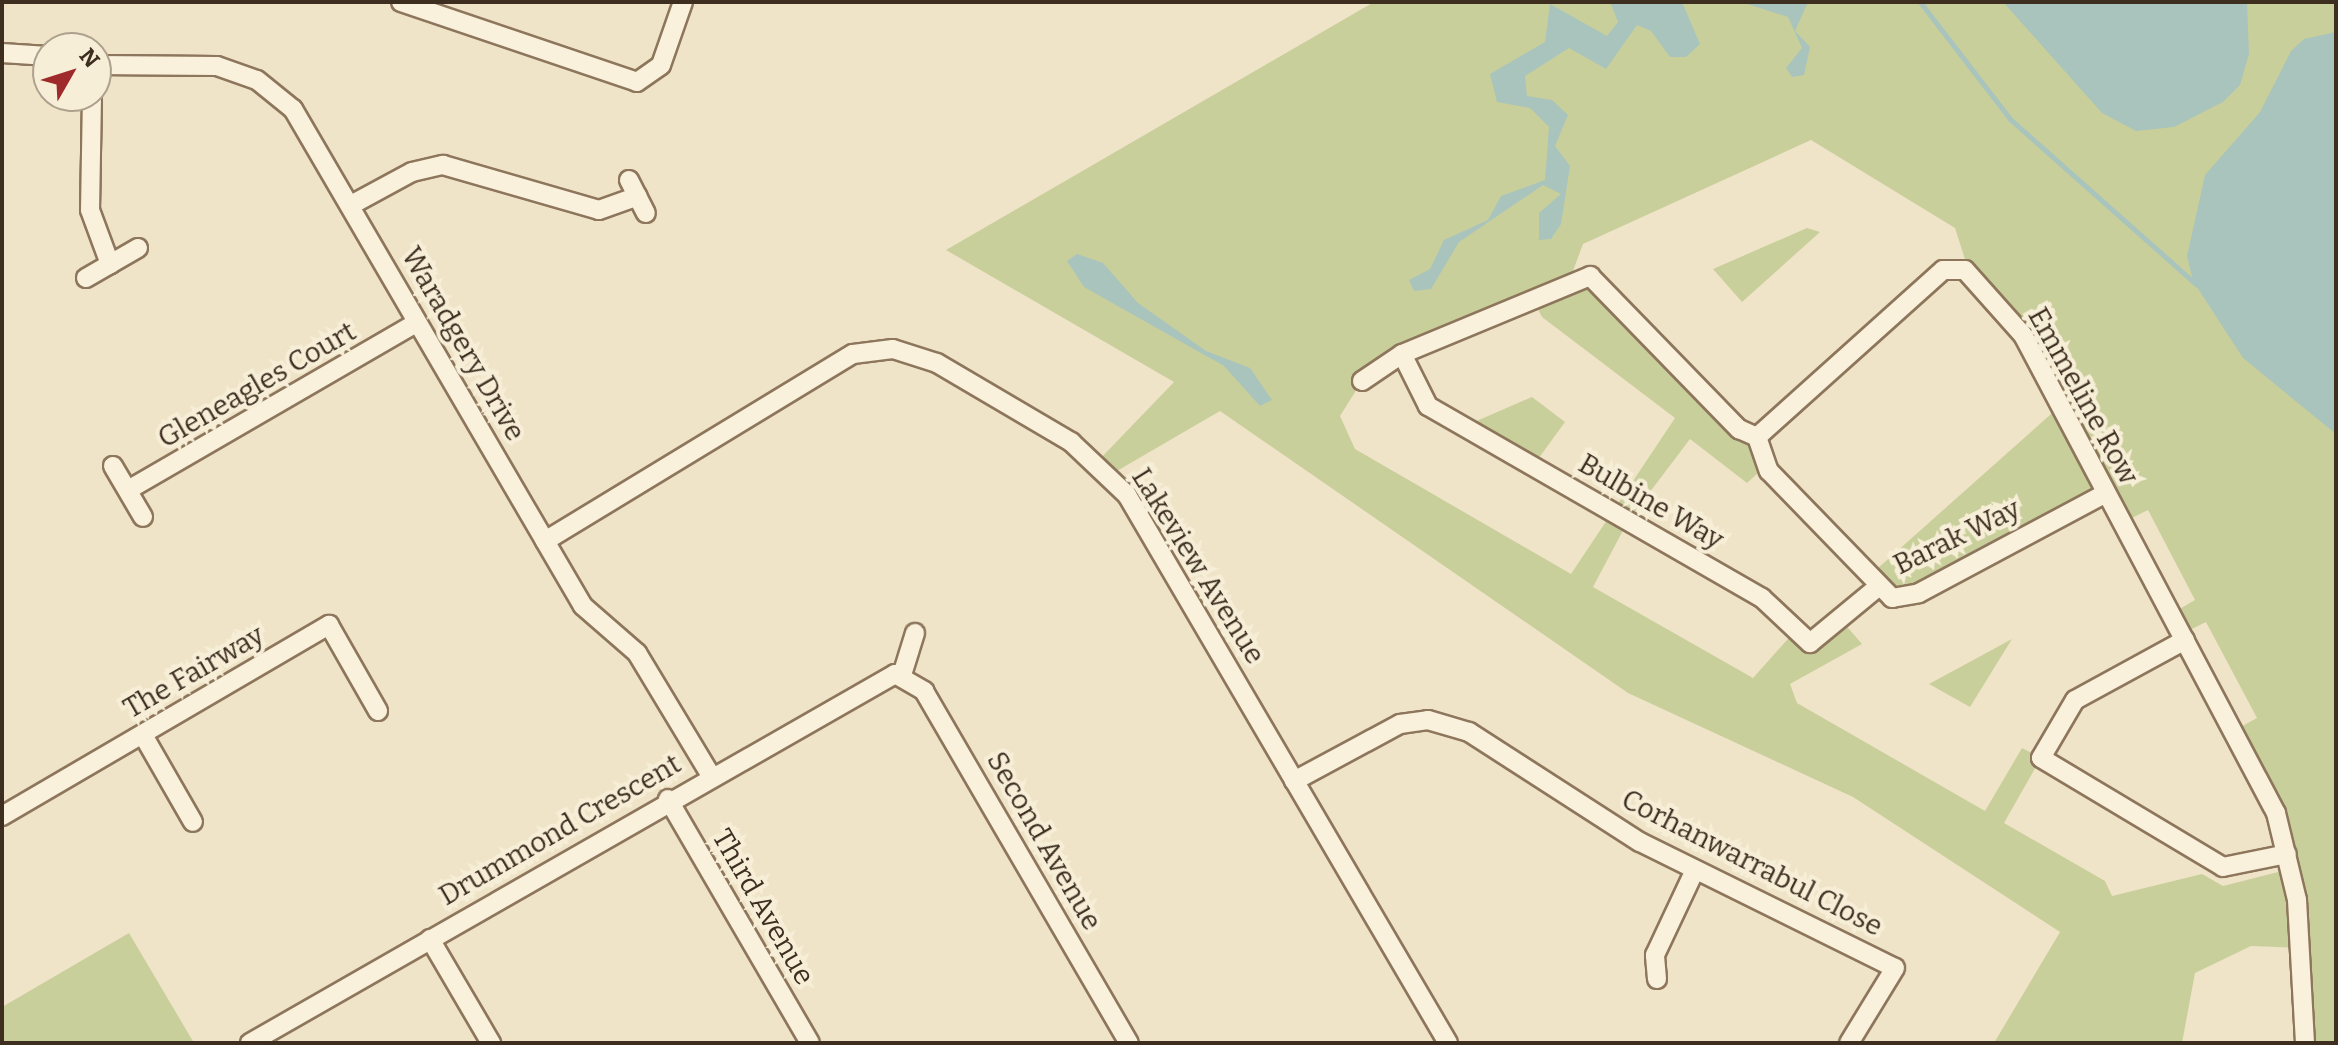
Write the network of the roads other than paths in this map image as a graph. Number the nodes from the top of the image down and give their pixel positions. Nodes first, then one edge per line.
1 (401, 2) edge
2 (683, 2) edge
3 (2, 53) edge
4 (32, 55) edge
5 (112, 65) edge
6 (92, 112) edge
7 (638, 196) dead end
8 (351, 205) junction
9 (138, 248) dead end
10 (110, 264) junction
11 (86, 278) dead end
12 (413, 325) junction
13 (1402, 354) junction
14 (1362, 381) dead end
15 (1757, 437) junction
16 (113, 466) dead end
17 (128, 490) junction
18 (2106, 493) junction
19 (143, 517) dead end
20 (545, 541) junction
21 (1878, 587) junction
22 (915, 633) dead end
23 (2185, 640) junction
24 (902, 675) junction
25 (378, 711) dead end
26 (143, 735) junction
27 (710, 774) junction
28 (1294, 781) junction
29 (668, 799) junction
30 (2, 816) edge
31 (193, 822) dead end
32 (2287, 854) junction
33 (1695, 870) junction
34 (430, 939) junction
35 (1657, 979) dead end
36 (250, 1043) edge
37 (491, 1043) edge
38 (810, 1043) edge
39 (1129, 1043) edge
40 (1448, 1043) edge
41 (1849, 1043) edge
42 (2305, 1043) edge

1 - 2 street
3 - 4 street
5 - 8 street, Waradgery Drive
6 - 10 street
7 - 8 street
8 - 12 street, Waradgery Drive
9 - 10 street
10 - 11 street
12 - 17 street, Gleneagles Court
12 - 20 street, Waradgery Drive
13 - 14 street
13 - 15 street
13 - 21 street, Bulbine Way
15 - 18 street, Emmeline Row
15 - 21 street, Barak Way
16 - 17 street
17 - 19 street
18 - 21 street, Barak Way
18 - 23 street, Emmeline Row
20 - 27 street, Waradgery Drive
20 - 28 street, Lakeview Avenue
22 - 24 street
23 - 32 street, Emmeline Row
23 - 32 street
24 - 27 street, Drummond Crescent
24 - 39 street, Second Avenue
25 - 26 street, The Fairway
26 - 30 street, The Fairway
26 - 31 street
27 - 29 street, Drummond Crescent
28 - 33 street, Corhanwarrabul Close
28 - 40 street, Lakeview Avenue
29 - 34 street, Drummond Crescent
29 - 38 street, Third Avenue
32 - 42 street, Emmeline Row
33 - 35 street
33 - 41 street, Corhanwarrabul Close
34 - 36 street, Drummond Crescent
34 - 37 street

